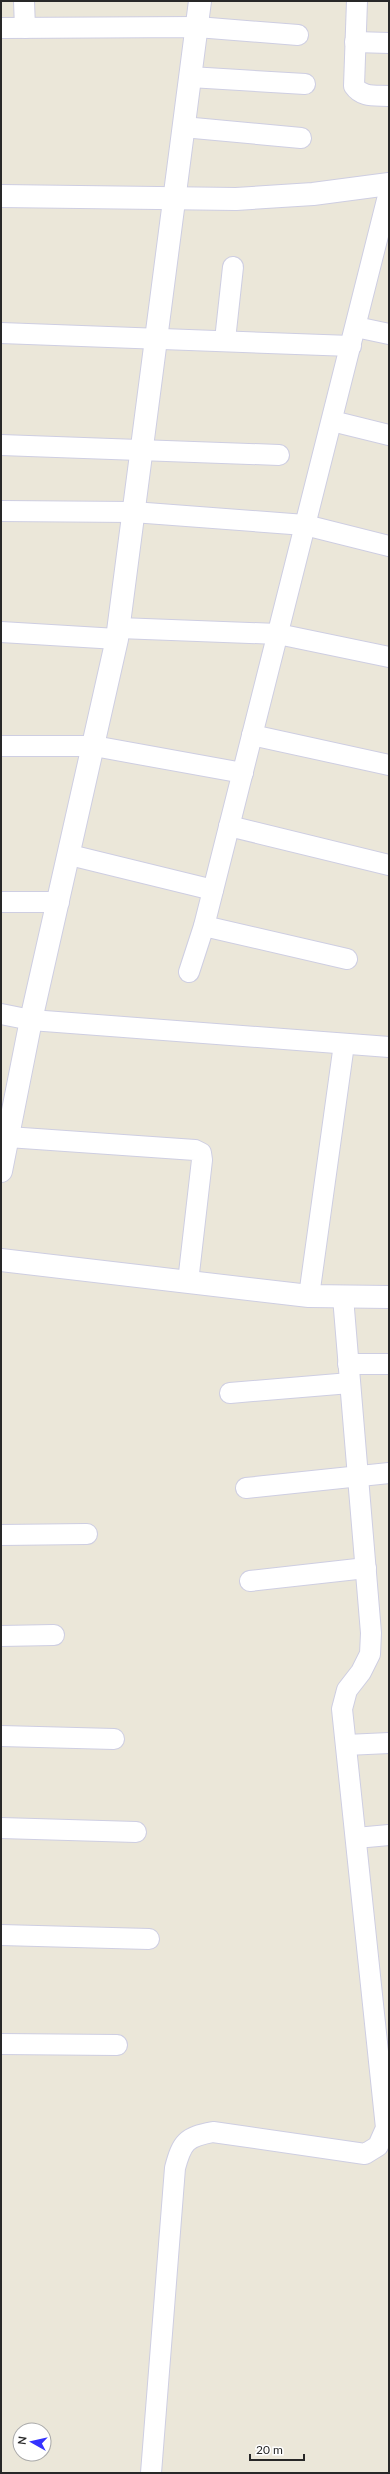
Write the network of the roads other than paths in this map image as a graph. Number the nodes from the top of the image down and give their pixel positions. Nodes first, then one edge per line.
1 (24, 1) edge
2 (200, 1) edge
3 (356, 1) edge
4 (197, 27) junction
5 (1, 28) edge
6 (25, 28) junction
7 (298, 35) dead end
8 (356, 42) junction
9 (389, 43) edge
10 (190, 77) junction
11 (305, 84) dead end
12 (389, 96) edge
13 (183, 127) junction
14 (301, 138) dead end
15 (389, 184) edge
16 (389, 192) edge
17 (1, 196) edge
18 (173, 199) junction
19 (383, 242) edge
20 (232, 267) dead end
21 (1, 333) edge
22 (389, 334) edge
23 (156, 337) junction
24 (353, 337) junction
25 (225, 340) junction
26 (332, 421) junction
27 (389, 435) edge
28 (1, 445) edge
29 (141, 449) junction
30 (279, 455) dead end
31 (1, 511) edge
32 (134, 512) junction
33 (306, 525) junction
34 (389, 546) edge
35 (1, 632) edge
36 (118, 633) junction
37 (278, 634) junction
38 (389, 657) edge
39 (252, 735) junction
40 (1, 746) edge
41 (94, 746) junction
42 (389, 765) edge
43 (242, 773) junction
44 (229, 826) junction
45 (70, 855) junction
46 (389, 865) edge
47 (213, 890) junction
48 (1, 902) edge
49 (59, 902) junction
50 (204, 926) junction
51 (347, 959) dead end
52 (189, 972) dead end
53 (1, 1014) edge
54 (31, 1020) junction
55 (344, 1044) junction
56 (389, 1047) edge
57 (8, 1137) junction
58 (1, 1171) edge
59 (1, 1260) edge
60 (188, 1282) junction
61 (309, 1296) junction
62 (343, 1297) junction
63 (389, 1297) edge
64 (389, 1364) edge
65 (349, 1373) junction
66 (230, 1393) dead end
67 (389, 1473) edge
68 (358, 1476) junction
69 (246, 1488) dead end
70 (86, 1534) dead end
71 (1, 1535) edge
72 (366, 1568) junction
73 (250, 1580) dead end
74 (54, 1635) dead end
75 (1, 1636) edge
76 (1, 1736) edge
77 (114, 1739) dead end
78 (389, 1743) edge
79 (346, 1745) junction
80 (1, 1828) edge
81 (136, 1832) dead end
82 (389, 1835) edge
83 (356, 1838) junction
84 (1, 1936) edge
85 (149, 1939) dead end
86 (382, 2026) edge
87 (1, 2044) edge
88 (117, 2045) dead end
89 (152, 2473) edge

1 - 6 street
2 - 4 street
3 - 8 street
4 - 6 street
4 - 7 street
4 - 10 street
5 - 6 street
8 - 9 street
8 - 12 street
10 - 11 street
10 - 13 street
13 - 14 street
13 - 18 street
15 - 18 street
16 - 19 street
17 - 18 street
18 - 23 street
19 - 24 street
20 - 25 street
21 - 23 street
22 - 24 street
23 - 25 street
23 - 29 street
24 - 25 street
24 - 26 street
26 - 27 street
26 - 33 street
28 - 29 street
29 - 30 street
29 - 32 street
31 - 32 street
32 - 33 street
32 - 36 street
33 - 34 street
33 - 37 street
35 - 36 street
36 - 37 street
36 - 41 street
37 - 38 street
37 - 39 street
39 - 42 street
39 - 43 street
40 - 41 street
41 - 43 street
41 - 45 street
43 - 44 street
44 - 46 street
44 - 47 street
45 - 47 street
45 - 49 street
47 - 50 street
48 - 49 street
49 - 54 street
50 - 51 street
50 - 52 street
53 - 54 street
54 - 55 street
54 - 57 street
55 - 56 street
55 - 61 street
57 - 58 street
57 - 60 street
59 - 60 street
60 - 61 street
61 - 62 street
62 - 63 street
62 - 65 street
64 - 65 street
65 - 66 street
65 - 68 street
67 - 68 street
68 - 69 street
68 - 72 street
70 - 71 street
72 - 73 street
72 - 79 street
74 - 75 street
76 - 77 street
78 - 79 street
79 - 83 street
80 - 81 street
82 - 83 street
83 - 86 street
84 - 85 street
86 - 89 street
87 - 88 street

